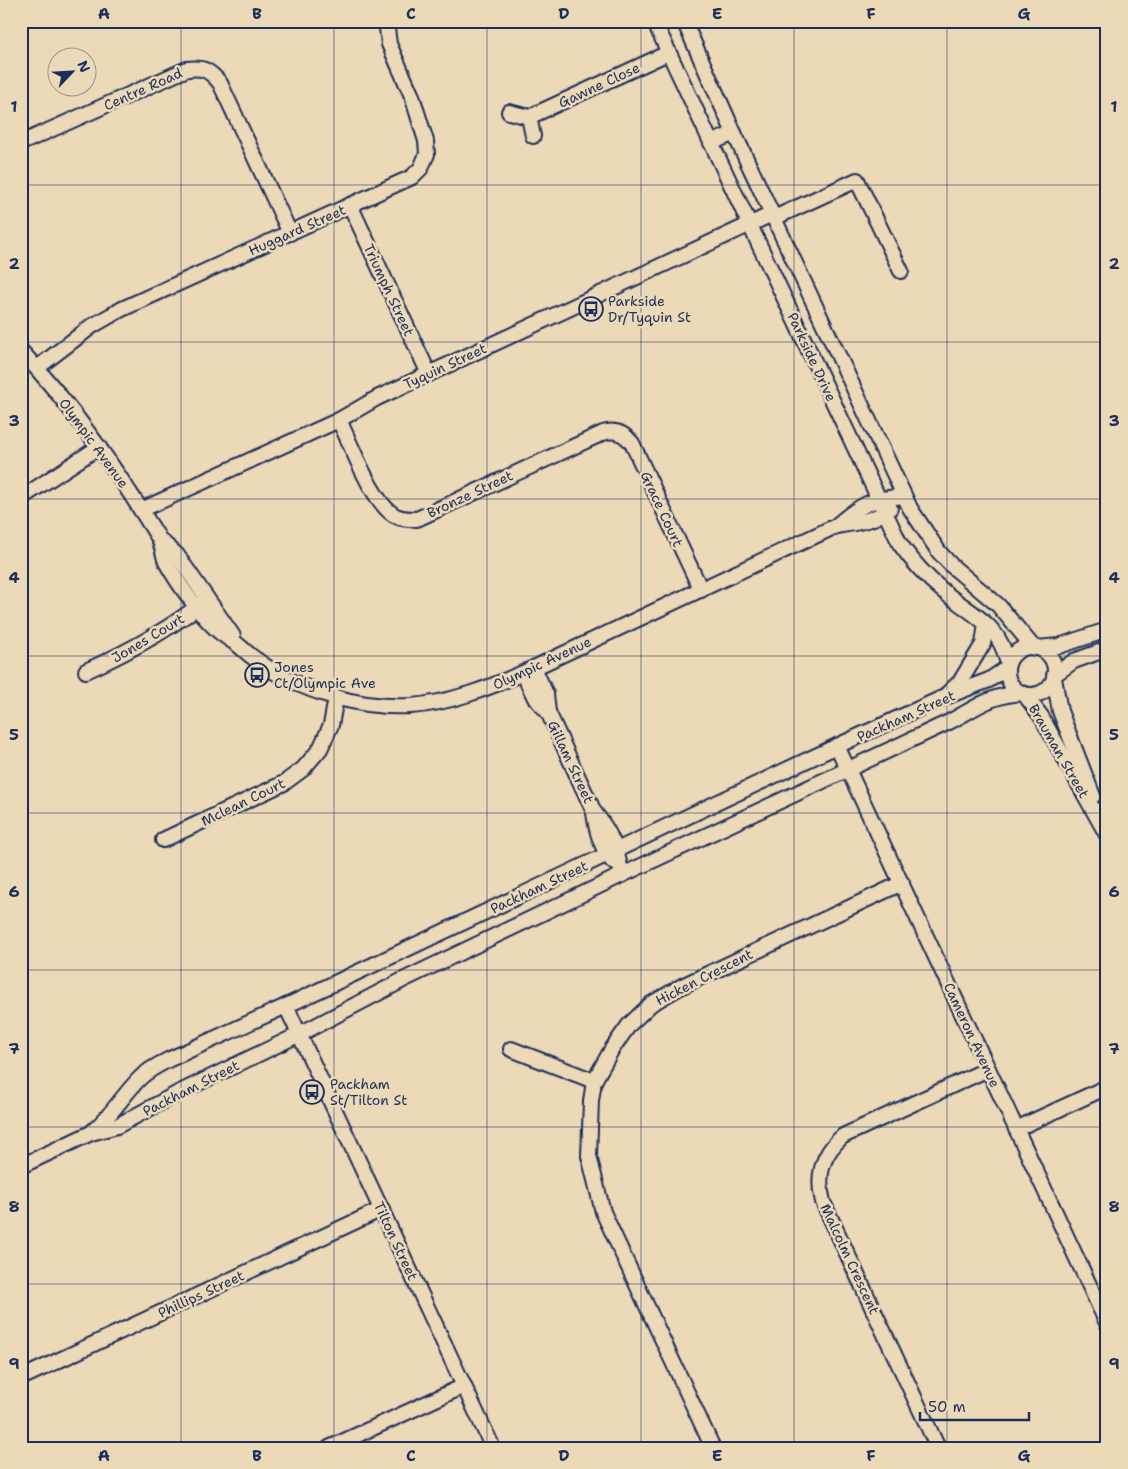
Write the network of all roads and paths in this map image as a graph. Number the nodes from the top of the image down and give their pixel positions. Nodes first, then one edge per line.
1 (386, 21) edge
2 (654, 21) edge
3 (684, 21) edge
4 (668, 53) junction
5 (509, 112) dead end
6 (529, 117) junction
7 (734, 133) junction
8 (533, 136) dead end
9 (21, 143) edge
10 (711, 143) junction
11 (350, 205) junction
12 (773, 216) junction
13 (750, 224) junction
14 (290, 233) junction
15 (901, 271) dead end
16 (21, 351) edge
17 (37, 368) junction
18 (429, 374) junction
19 (339, 420) junction
20 (619, 432) joint
21 (99, 447) junction
22 (904, 496) junction
23 (21, 498) edge
24 (878, 499) junction
25 (141, 510) junction
26 (885, 513) junction
27 (836, 526) junction
28 (701, 590) junction
29 (202, 603) junction
30 (986, 624) junction
31 (1107, 630) edge
32 (1035, 648) junction
33 (1107, 649) edge
34 (1007, 666) junction
35 (529, 670) junction
36 (86, 671) dead end
37 (1054, 677) junction
38 (1023, 694) junction
39 (336, 698) junction
40 (940, 699) junction
41 (838, 746) junction
42 (1075, 764) junction
43 (849, 770) junction
44 (1107, 834) edge
45 (163, 840) dead end
46 (612, 853) junction
47 (622, 875) junction
48 (902, 883) junction
49 (286, 1006) junction
50 (300, 1034) junction
51 (511, 1049) dead end
52 (988, 1069) junction
53 (594, 1081) junction
54 (1107, 1087) edge
55 (1016, 1129) junction
56 (91, 1133) junction
57 (21, 1166) edge
58 (382, 1209) junction
59 (1107, 1323) edge
60 (21, 1378) edge
61 (464, 1386) junction
62 (329, 1448) edge
63 (492, 1448) edge
64 (713, 1448) edge
65 (938, 1448) edge

1 - 11 street, Huggard Street
2 - 4 street, Parkside Drive
3 - 7 street, Parkside Drive
4 - 6 street, Gawne Close
4 - 10 street, Parkside Drive
5 - 6 street
6 - 8 street
7 - 10 street
7 - 12 street, Parkside Drive
9 - 14 street, Centre Road
10 - 13 street, Parkside Drive
11 - 14 street, Huggard Street
11 - 18 street, Triumph Street
12 - 13 street, Tyquin Street
12 - 15 street, Tyquin Street
12 - 22 street, Parkside Drive
13 - 18 street, Tyquin Street
13 - 24 street, Parkside Drive
14 - 17 street, Huggard Street
16 - 17 street, Olympic Avenue
17 - 21 street, Olympic Avenue
18 - 19 street, Tyquin Street
19 - 20 street, Bronze Street
19 - 25 street, Tyquin Street
20 - 28 street, Grace Court
21 - 23 street
21 - 25 street, Olympic Avenue
22 - 24 street, Olympic Avenue
22 - 26 street
22 - 32 street, Parkside Drive
24 - 26 street, Parkside Drive
24 - 27 street, Olympic Avenue
25 - 29 street, Olympic Avenue
26 - 27 street, Olympic Avenue
26 - 30 street, Parkside Drive
27 - 28 street, Olympic Avenue
28 - 35 street, Olympic Avenue
29 - 36 street, Jones Court
29 - 39 street, Olympic Avenue
30 - 34 street, Parkside Drive
30 - 40 street
31 - 32 street
32 - 34 street
32 - 37 street
33 - 37 street
34 - 38 street
34 - 40 street, Packham Street
35 - 39 street, Olympic Avenue
35 - 46 street, Gillam Street
37 - 38 street
37 - 42 street, Brauman Street
38 - 42 street, Brauman Street
38 - 43 street, Packham Street
39 - 45 street, Mclean Court
40 - 41 street, Packham Street
41 - 43 street, Cameron Avenue
41 - 46 street, Packham Street
42 - 44 street, Brauman Street
43 - 47 street, Packham Street
43 - 48 street, Cameron Avenue
46 - 47 street, Gillam Street
46 - 49 street, Packham Street
47 - 50 street, Packham Street
48 - 52 street, Cameron Avenue
48 - 53 street, Hicken Crescent
49 - 50 street, Tilton Street
49 - 56 street, Packham Street
50 - 56 street, Packham Street
50 - 58 street, Tilton Street
51 - 53 street
52 - 55 street, Cameron Avenue
52 - 65 street, Malcolm Crescent
53 - 64 street, Hicken Crescent
54 - 55 street
55 - 59 street, Cameron Avenue
56 - 57 street, Packham Street
58 - 60 street, Phillips Street
58 - 61 street, Tilton Street
61 - 62 street
61 - 63 street, Tilton Street

